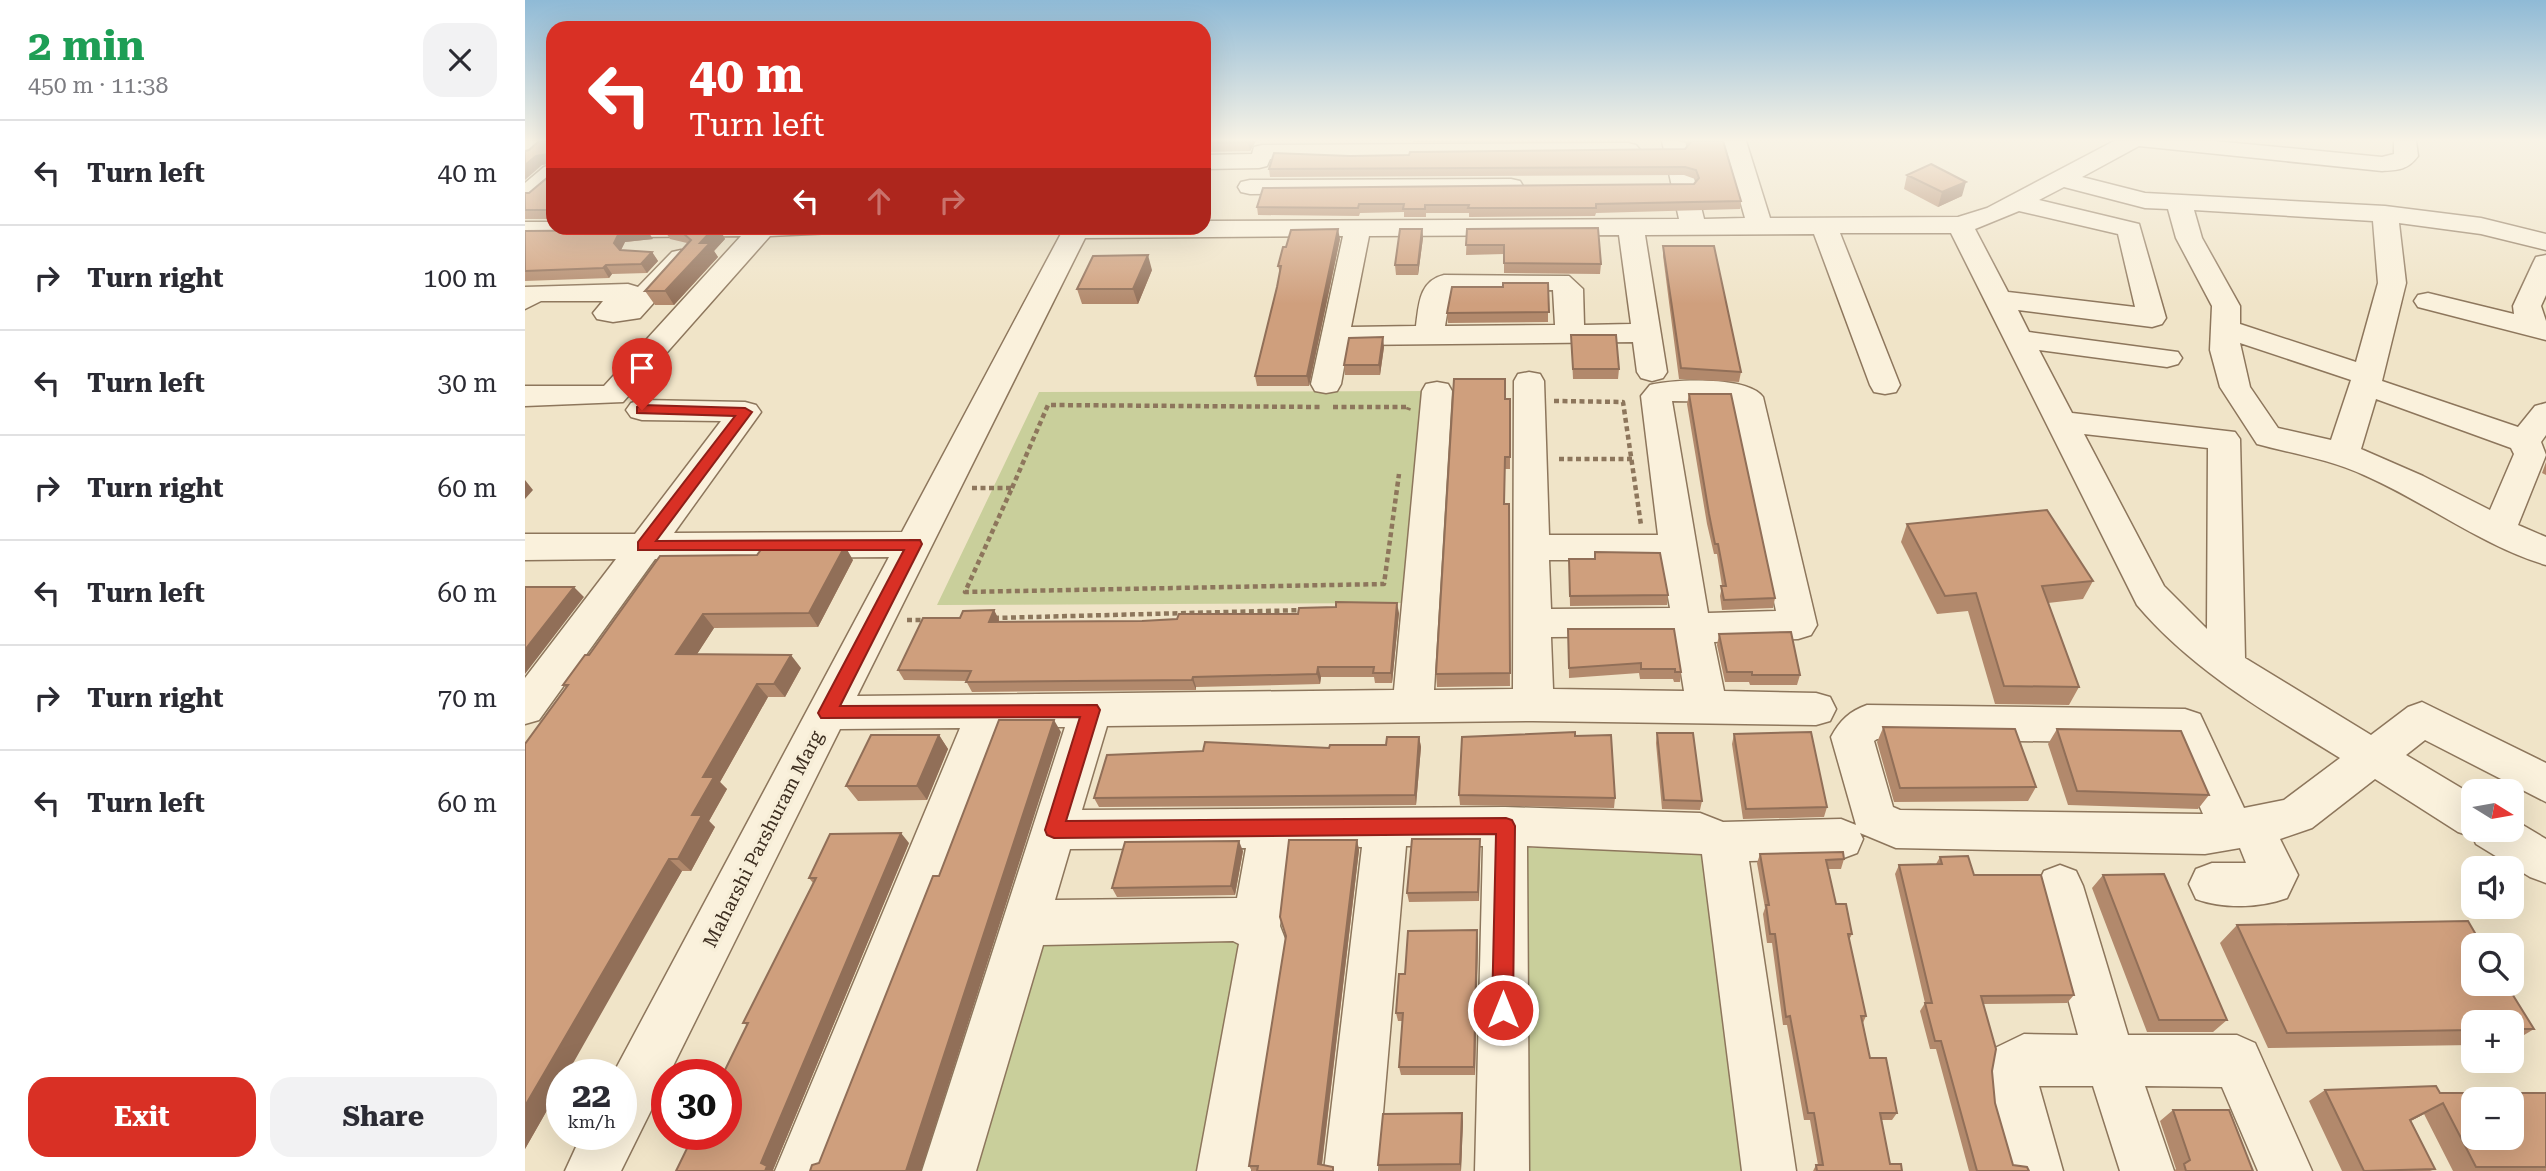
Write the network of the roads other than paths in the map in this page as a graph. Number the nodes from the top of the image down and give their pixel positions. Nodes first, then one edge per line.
1 (1247, 196) edge
2 (1686, 196) edge
3 (1751, 196) edge
4 (2027, 196) edge
5 (2128, 196) edge
6 (2015, 202) junction
7 (2179, 202) junction
8 (2385, 214) junction
9 (1960, 225) junction
10 (1693, 226) junction
11 (1760, 226) junction
12 (1824, 226) junction
13 (1631, 227) junction
14 (1358, 228) junction
15 (1211, 229) edge
16 (1235, 229) junction
17 (757, 235) edge
18 (1074, 235) edge
19 (2546, 242) edge
20 (680, 251) junction
21 (742, 251) junction
22 (525, 253) edge
23 (2546, 263) edge
24 (1998, 299) junction
25 (525, 301) edge
26 (2428, 302) dead end
27 (631, 312) junction
28 (687, 312) junction
29 (2227, 329) junction
30 (2541, 329) edge
31 (1570, 333) junction
32 (1646, 333) junction
33 (1430, 334) junction
34 (1335, 336) junction
35 (2019, 340) junction
36 (2167, 358) dead end
37 (1652, 372) dead end
38 (2366, 380) junction
39 (1326, 384) dead end
40 (1885, 385) dead end
41 (1437, 391) dead end
42 (1539, 391) road end
43 (525, 396) edge
44 (642, 410) dead end
45 (2546, 412) edge
46 (2061, 422) junction
47 (2525, 441) junction
48 (2343, 454) junction
49 (2498, 532) junction
50 (914, 544) junction
51 (643, 546) junction
52 (525, 547) edge
53 (1661, 547) junction
54 (1532, 548) junction
55 (2546, 552) edge
56 (1532, 623) junction
57 (1693, 625) junction
58 (2226, 666) junction
59 (1533, 705) junction
60 (1413, 706) junction
61 (1707, 707) junction
62 (525, 708) edge
63 (1816, 709) dead end
64 (1091, 710) junction
65 (987, 711) junction
66 (827, 713) junction
67 (2371, 756) junction
68 (2546, 784) edge
69 (2461, 811) edge
70 (1506, 826) junction
71 (1386, 827) junction
72 (1271, 828) junction
73 (2242, 828) junction
74 (1054, 830) junction
75 (1840, 839) dead end
76 (1720, 842) junction
77 (2512, 842) edge
78 (2546, 863) edge
79 (2212, 884) dead end
80 (2060, 886) dead end
81 (1025, 923) junction
82 (1256, 926) junction
83 (2111, 1062) junction
84 (637, 1083) edge
85 (603, 1150) edge
86 (592, 1171) edge
87 (802, 1171) edge
88 (949, 1171) edge
89 (1224, 1171) edge
90 (1351, 1171) edge
91 (1502, 1171) edge
92 (1769, 1171) edge
93 (2036, 1171) edge
94 (2147, 1171) edge
95 (2285, 1171) edge

1 - 16 street
2 - 10 street
3 - 11 street
4 - 6 street
5 - 7 street
6 - 9 street
6 - 24 street
7 - 8 street
7 - 29 street
8 - 19 street
8 - 38 street
9 - 12 street
9 - 24 street
10 - 11 street
10 - 13 street
11 - 12 street
12 - 40 street
13 - 14 street
13 - 32 street
14 - 16 street
14 - 34 street
15 - 16 street
17 - 21 street
18 - 50 street, Maharshi Parshuram Marg
20 - 21 street
20 - 22 street
20 - 27 street
21 - 28 street
23 - 30 street
24 - 35 street
25 - 27 street
26 - 30 street
27 - 28 street
28 - 43 street
29 - 38 street
29 - 48 street
31 - 32 street
31 - 33 street
31 - 33 street
32 - 37 street
33 - 34 street
34 - 39 street
35 - 36 street
35 - 46 street
38 - 47 street
38 - 48 street
41 - 60 street
42 - 54 street
44 - 51 street
45 - 47 street
46 - 58 street
46 - 58 street
47 - 49 street
48 - 49 street
49 - 55 street
50 - 51 street
50 - 66 street, Maharshi Parshuram Marg
51 - 52 street
51 - 62 street
53 - 54 street
53 - 57 street
53 - 57 street
54 - 56 street
56 - 57 street
56 - 59 street
57 - 61 street
58 - 67 street
59 - 60 street
59 - 61 street
60 - 64 street
61 - 63 street
64 - 65 street
64 - 74 street
65 - 66 street
65 - 87 street
66 - 84 street, Maharshi Parshuram Marg
67 - 68 street
67 - 69 street
67 - 73 street
70 - 71 street
70 - 76 street
70 - 91 street
71 - 72 street
71 - 90 street
72 - 74 street
72 - 82 street
73 - 73 street
73 - 79 street
74 - 81 street
75 - 76 street
76 - 92 street
77 - 78 street
80 - 83 street
81 - 82 street
81 - 88 street
82 - 89 street
83 - 93 street
83 - 94 street
83 - 95 street
85 - 86 street

